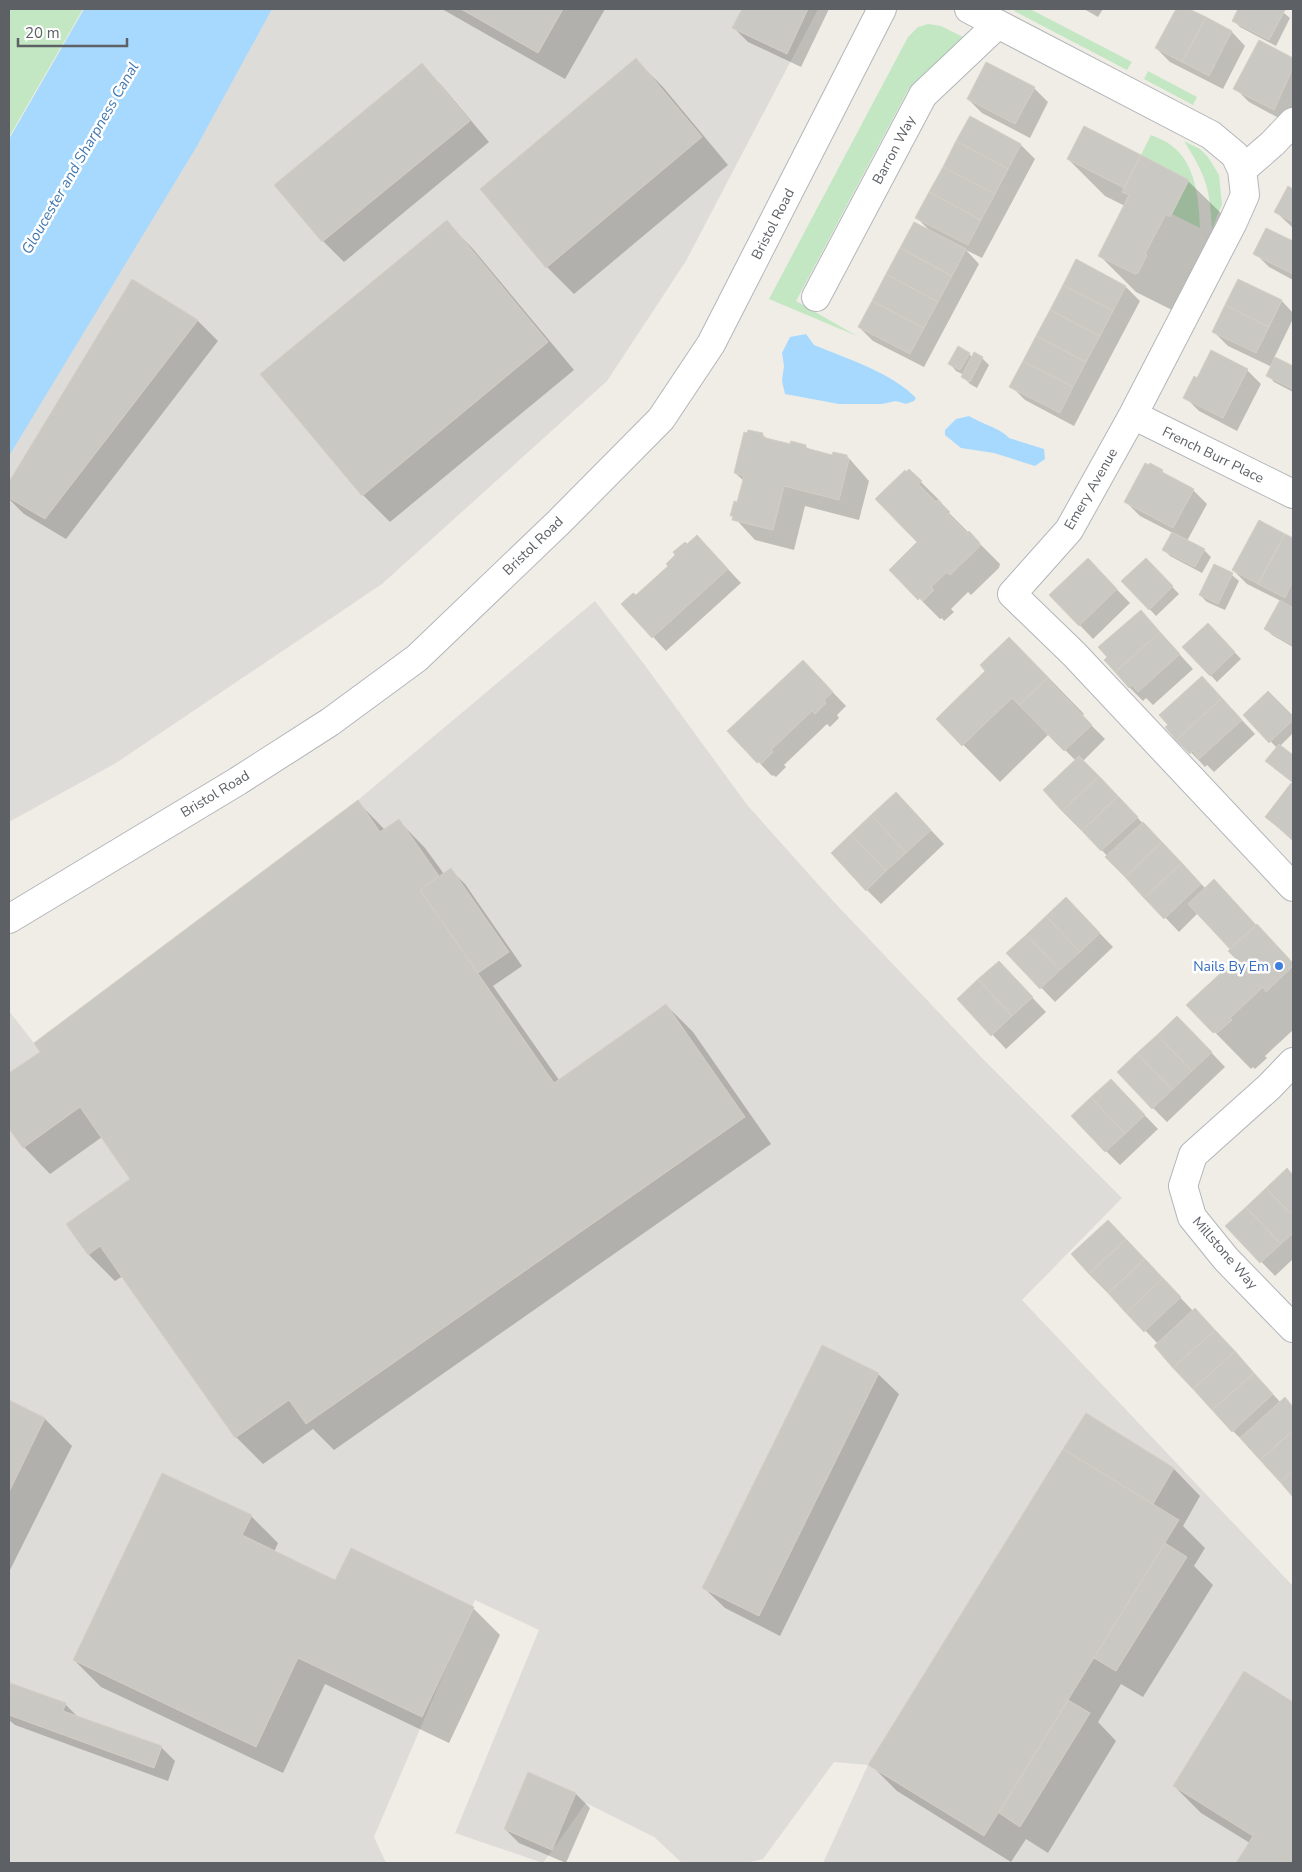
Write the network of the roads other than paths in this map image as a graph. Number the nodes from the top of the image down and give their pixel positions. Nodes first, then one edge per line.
1 (882, 9) edge
2 (987, 15) edge
3 (1293, 122) edge
4 (1242, 170) junction
5 (816, 297) dead end
6 (1133, 415) junction
7 (1293, 494) edge
8 (1293, 887) edge
9 (9, 919) edge
10 (1293, 1062) edge
11 (1293, 1328) edge

1 - 9 street, Bristol Road
2 - 4 street, Barron Way
2 - 5 street, Barron Way
3 - 4 street
4 - 6 street, Emery Avenue
6 - 7 street, French Burr Place
6 - 8 street, Emery Avenue
10 - 11 street, Millstone Way

